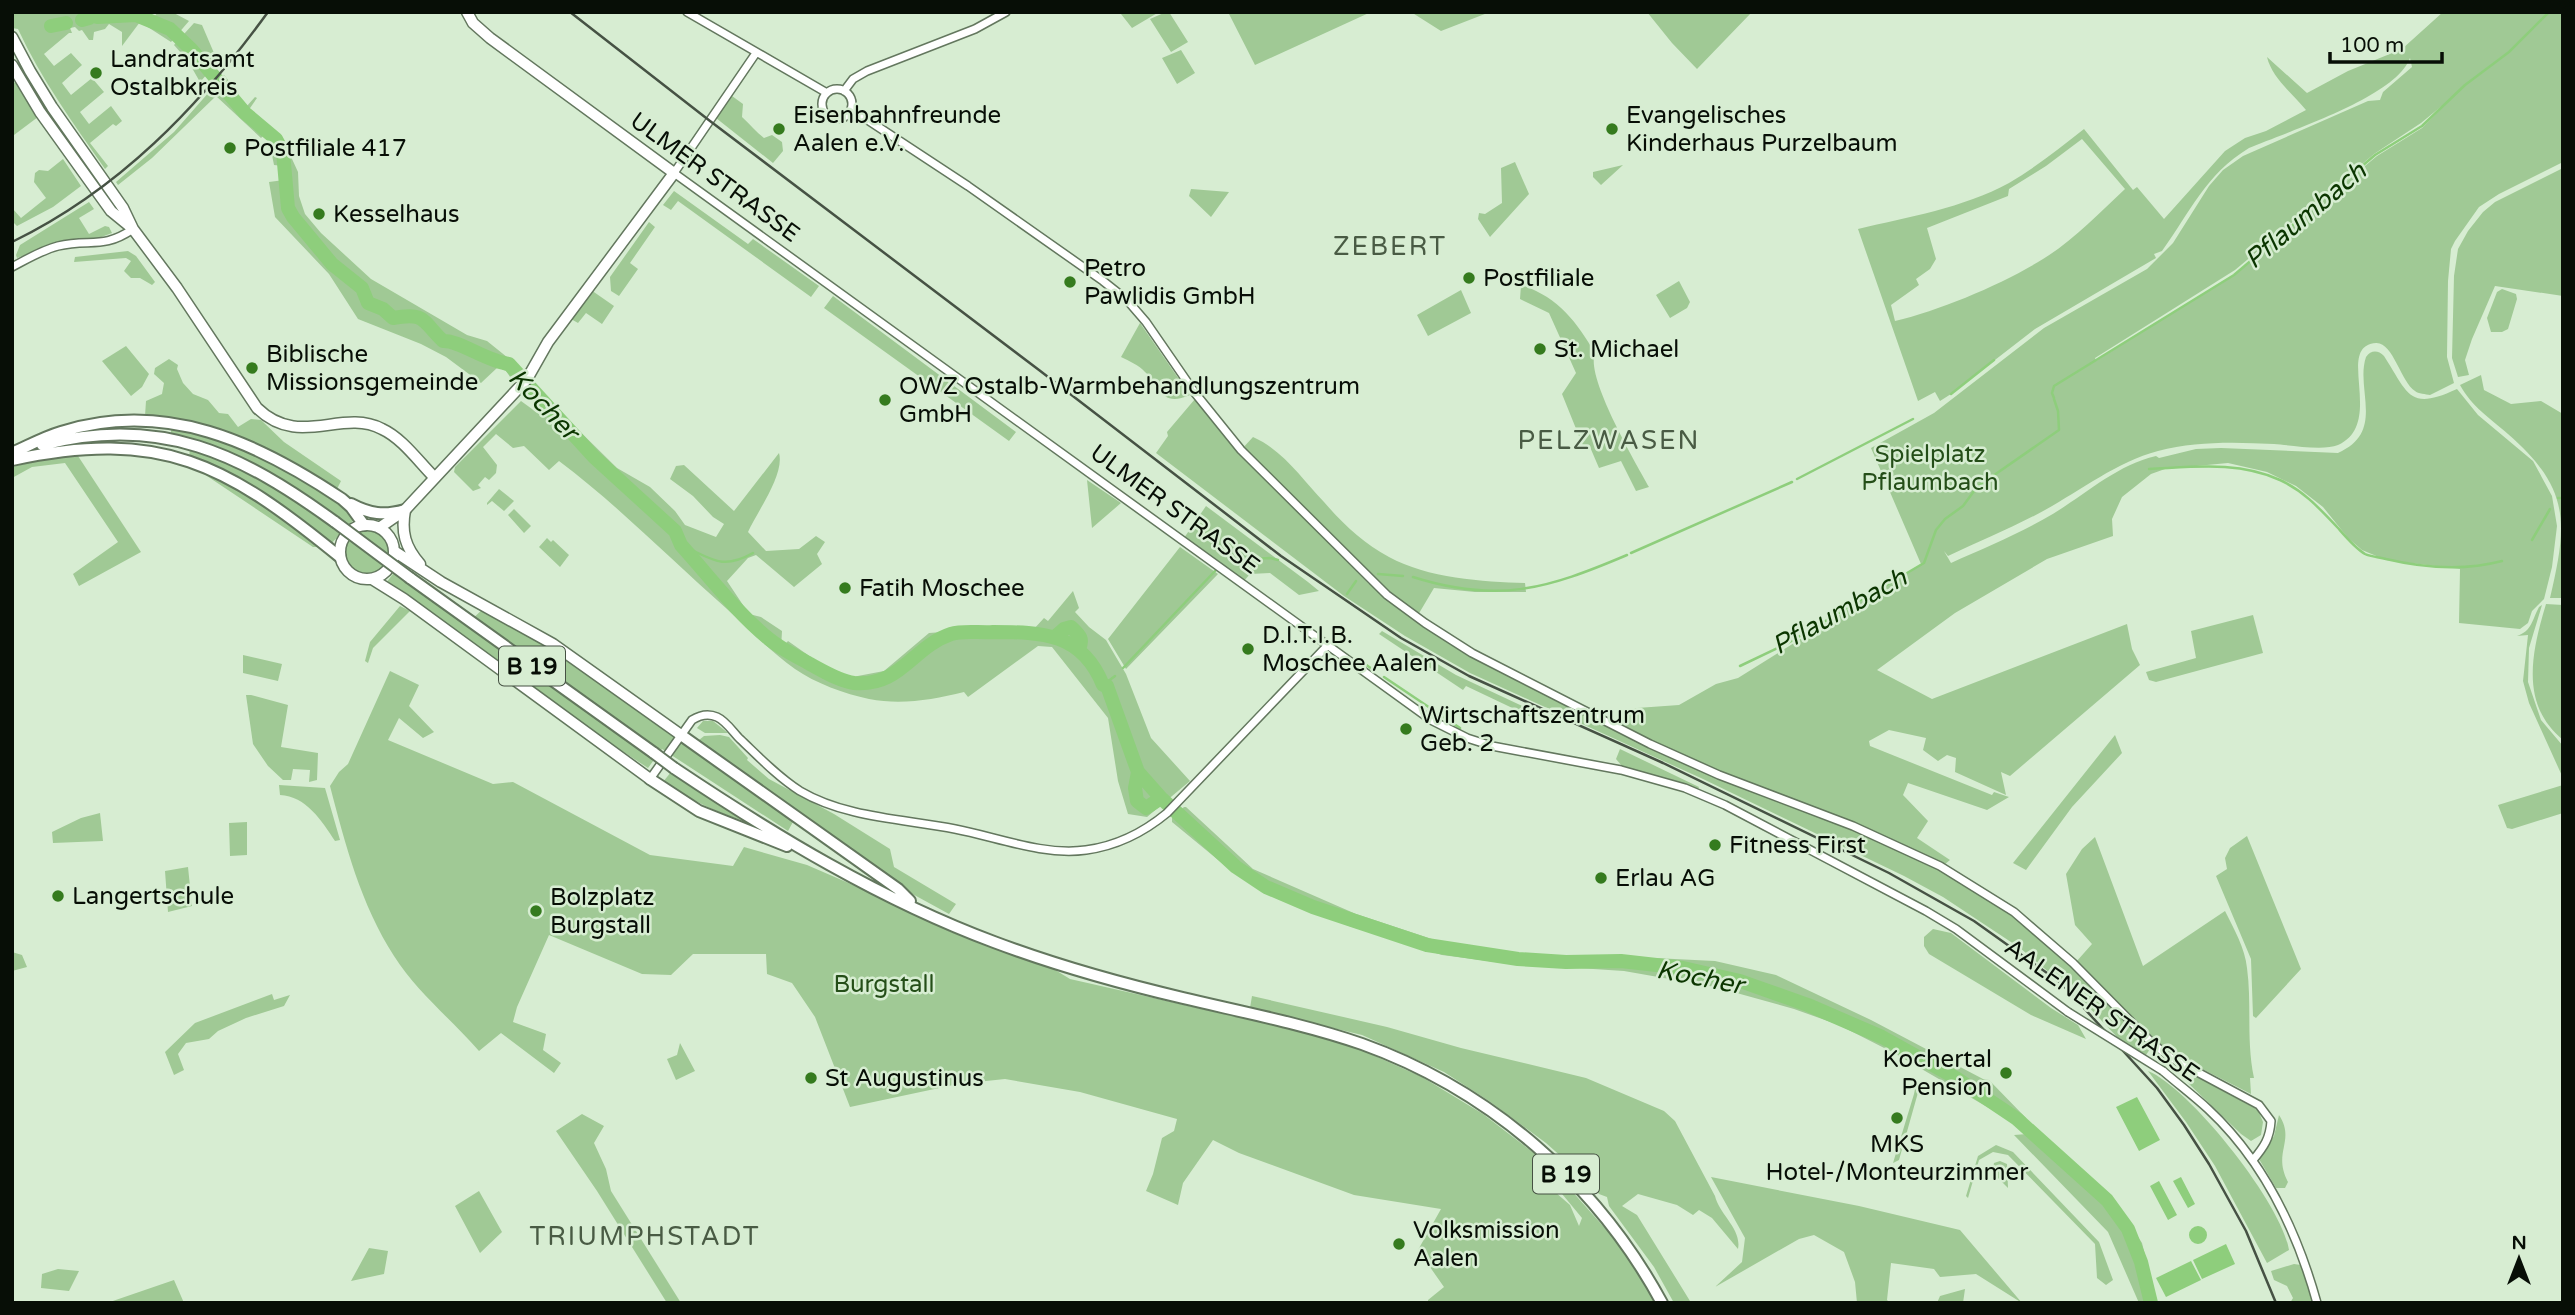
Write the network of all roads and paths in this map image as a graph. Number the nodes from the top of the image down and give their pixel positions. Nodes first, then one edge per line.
1 (467, 12) edge
2 (687, 12) edge
3 (1006, 12) edge
4 (12, 37) edge
5 (756, 54) junction
6 (12, 65) edge
7 (844, 91) junction
8 (827, 93) junction
9 (851, 109) junction
10 (674, 173) junction
11 (133, 229) junction
12 (12, 267) edge
13 (82, 432) junction
14 (50, 444) junction
15 (12, 454) edge
16 (12, 460) edge
17 (418, 461) junction
18 (434, 477) junction
19 (420, 493) junction
20 (342, 499) junction
21 (405, 510) junction
22 (364, 525) junction
23 (379, 528) junction
24 (393, 546) junction
25 (340, 557) junction
26 (430, 575) junction
27 (372, 579) junction
28 (1326, 646) junction
29 (681, 735) junction
30 (650, 779) junction
31 (832, 865) junction
32 (917, 908) junction
33 (1926, 911) joint
34 (2253, 1160) junction
35 (1662, 1303) edge
36 (2317, 1303) edge

1 - 10 main road, ULMER STRASSE
2 - 5 street
3 - 7 street
4 - 11 main road
5 - 8 street
5 - 10 street
6 - 11 main road
7 - 8 street
7 - 9 street
8 - 9 street
9 - 34 street
10 - 18 main road
10 - 28 street, ULMER STRASSE
11 - 12 street
11 - 17 main road
13 - 14 highway, B 19
13 - 20 highway
13 - 31 highway, B 19, bridge
14 - 15 highway, B 19
14 - 16 highway
14 - 25 highway
17 - 18 main road
17 - 19 main road
18 - 19 main road
19 - 21 main road
20 - 21 highway
20 - 22 highway
21 - 23 main road
21 - 24 main road
21 - 26 main road
22 - 23 main road
22 - 25 main road
23 - 24 main road
24 - 26 main road
24 - 27 main road
25 - 27 main road
26 - 29 main road
27 - 30 main road
28 - 29 street
28 - 33 street, ULMER STRASSE
29 - 30 street
29 - 32 highway
30 - 31 highway
31 - 32 highway, B 19
32 - 35 highway, B 19
33 - 34 street, AALENER STRASSE, bridge
34 - 36 street, AALENER STRASSE

